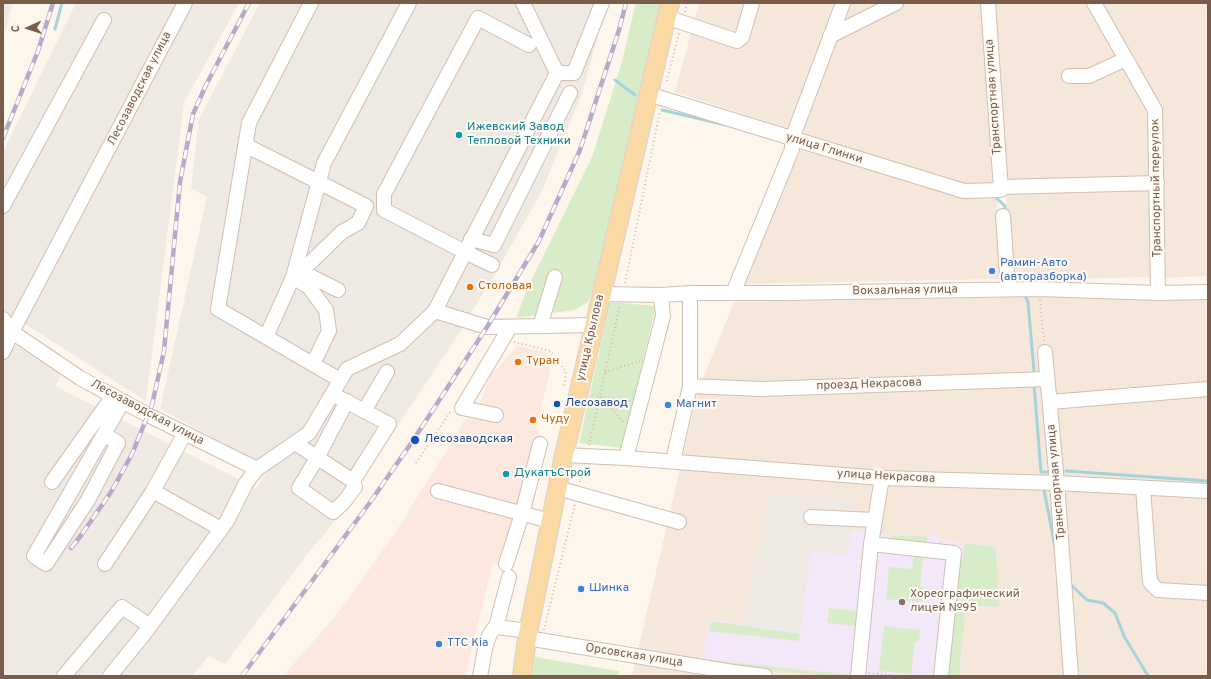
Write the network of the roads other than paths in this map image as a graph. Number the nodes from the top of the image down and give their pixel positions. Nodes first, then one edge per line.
1 (185, 3) edge
2 (311, 3) edge
3 (409, 3) edge
4 (523, 3) edge
5 (602, 3) edge
6 (752, 3) edge
7 (843, 3) edge
8 (896, 3) edge
9 (988, 3) edge
10 (1094, 3) edge
11 (673, 14) edge
12 (104, 20) dead end
13 (830, 36) junction
14 (529, 45) dead end
15 (1126, 59) junction
16 (557, 73) junction
17 (1069, 76) dead end
18 (570, 93) dead end
19 (655, 96) junction
20 (792, 139) junction
21 (245, 145) junction
22 (318, 182) junction
23 (1157, 183) junction
24 (1001, 189) junction
25 (3, 206) edge
26 (1003, 216) dead end
27 (471, 239) junction
28 (464, 252) junction
29 (492, 265) dead end
30 (296, 274) junction
31 (555, 277) dead end
32 (1008, 289) junction
33 (338, 290) dead end
34 (1208, 292) edge
35 (690, 293) junction
36 (733, 293) junction
37 (1158, 293) junction
38 (601, 294) junction
39 (661, 295) junction
40 (434, 310) junction
41 (3, 319) edge
42 (594, 324) junction
43 (540, 326) junction
44 (510, 327) junction
45 (12, 332) junction
46 (266, 337) junction
47 (3, 352) edge
48 (1045, 352) road end
49 (313, 364) junction
50 (387, 372) dead end
51 (1047, 379) junction
52 (340, 380) junction
53 (690, 386) junction
54 (1208, 389) edge
55 (332, 394) junction
56 (118, 398) junction
57 (347, 401) junction
58 (1050, 402) junction
59 (364, 411) junction
60 (496, 415) dead end
61 (104, 434) junction
62 (185, 434) junction
63 (295, 443) junction
64 (540, 444) dead end
65 (564, 455) junction
66 (317, 458) junction
67 (626, 458) junction
68 (673, 461) junction
69 (257, 469) junction
70 (882, 478) junction
71 (353, 481) junction
72 (52, 482) dead end
73 (1057, 483) junction
74 (557, 488) junction
75 (1143, 488) junction
76 (438, 491) dead end
77 (1208, 491) edge
78 (153, 492) junction
79 (522, 514) junction
80 (811, 517) dead end
81 (875, 520) junction
82 (550, 522) junction
83 (678, 522) dead end
84 (221, 529) junction
85 (871, 544) junction
86 (105, 564) dead end
87 (1208, 592) edge
88 (150, 626) junction
89 (496, 627) junction
90 (533, 637) junction
91 (734, 674) edge
92 (858, 674) edge
93 (64, 676) edge
94 (110, 676) edge
95 (480, 676) edge
96 (522, 676) edge
97 (766, 676) edge
98 (941, 676) edge
99 (1071, 676) edge

1 - 45 street, Лесозаводская улица
2 - 21 street
3 - 22 street
4 - 16 street
5 - 16 street
6 - 11 street
7 - 13 street
8 - 13 street
9 - 24 street, Транспортная улица
10 - 15 street, Транспортный переулок
11 - 19 main road, улица Крылова
12 - 25 street
13 - 20 street
14 - 28 street
15 - 17 street
15 - 23 street, Транспортный переулок
16 - 27 street
18 - 27 street
19 - 20 street, улица Глинки
19 - 38 main road, улица Крылова
20 - 24 street, улица Глинки
20 - 36 street
21 - 22 street
21 - 46 street
22 - 30 street
22 - 30 street
23 - 24 street, улица Глинки
23 - 37 street, Транспортный переулок
26 - 32 street
27 - 28 street
28 - 29 street
28 - 40 street
30 - 33 street
30 - 46 street
30 - 49 street
31 - 43 street
32 - 36 street, Вокзальная улица
32 - 37 street, Вокзальная улица
34 - 37 street, Вокзальная улица
35 - 36 street, Вокзальная улица
35 - 39 street, Вокзальная улица
35 - 53 street
38 - 39 street, Вокзальная улица
38 - 42 main road, улица Крылова
39 - 67 street
40 - 44 street
40 - 52 street
41 - 45 street
42 - 43 street
42 - 65 main road, улица Крылова
43 - 44 street
44 - 60 street
45 - 47 street
45 - 56 street, Лесозаводская улица
46 - 49 street
48 - 51 street, Транспортная улица
49 - 52 street
50 - 59 street
51 - 53 street, проезд Некрасова
51 - 58 street, Транспортная улица
52 - 55 street
53 - 68 street
54 - 58 street
55 - 57 street
55 - 63 street
56 - 61 street
56 - 62 street, Лесозаводская улица
56 - 72 street
57 - 59 street
57 - 66 street
58 - 73 street, Транспортная улица
59 - 71 street
61 - 61 street
62 - 69 street, Лесозаводская улица
62 - 78 street
63 - 66 street
63 - 69 street
64 - 79 street
65 - 67 street, улица Некрасова
65 - 74 main road, улица Крылова
66 - 71 street
66 - 71 street
67 - 68 street, улица Некрасова
68 - 70 street, улица Некрасова
69 - 84 street
70 - 73 street, улица Некрасова
70 - 81 street
73 - 75 street, улица Некрасова
73 - 99 street, Транспортная улица
74 - 82 main road, улица Крылова
74 - 83 street
75 - 77 street, улица Некрасова
75 - 87 street
76 - 79 street
78 - 84 street
78 - 86 street
79 - 82 street
79 - 89 street
80 - 81 street
81 - 85 street
82 - 90 main road, улица Крылова
84 - 88 street
85 - 92 street
85 - 98 street
88 - 93 street
88 - 94 street
89 - 90 street, Орсовская улица
89 - 95 street
90 - 91 street, Орсовская улица
90 - 96 main road, улица Крылова
91 - 97 street, Орсовская улица

